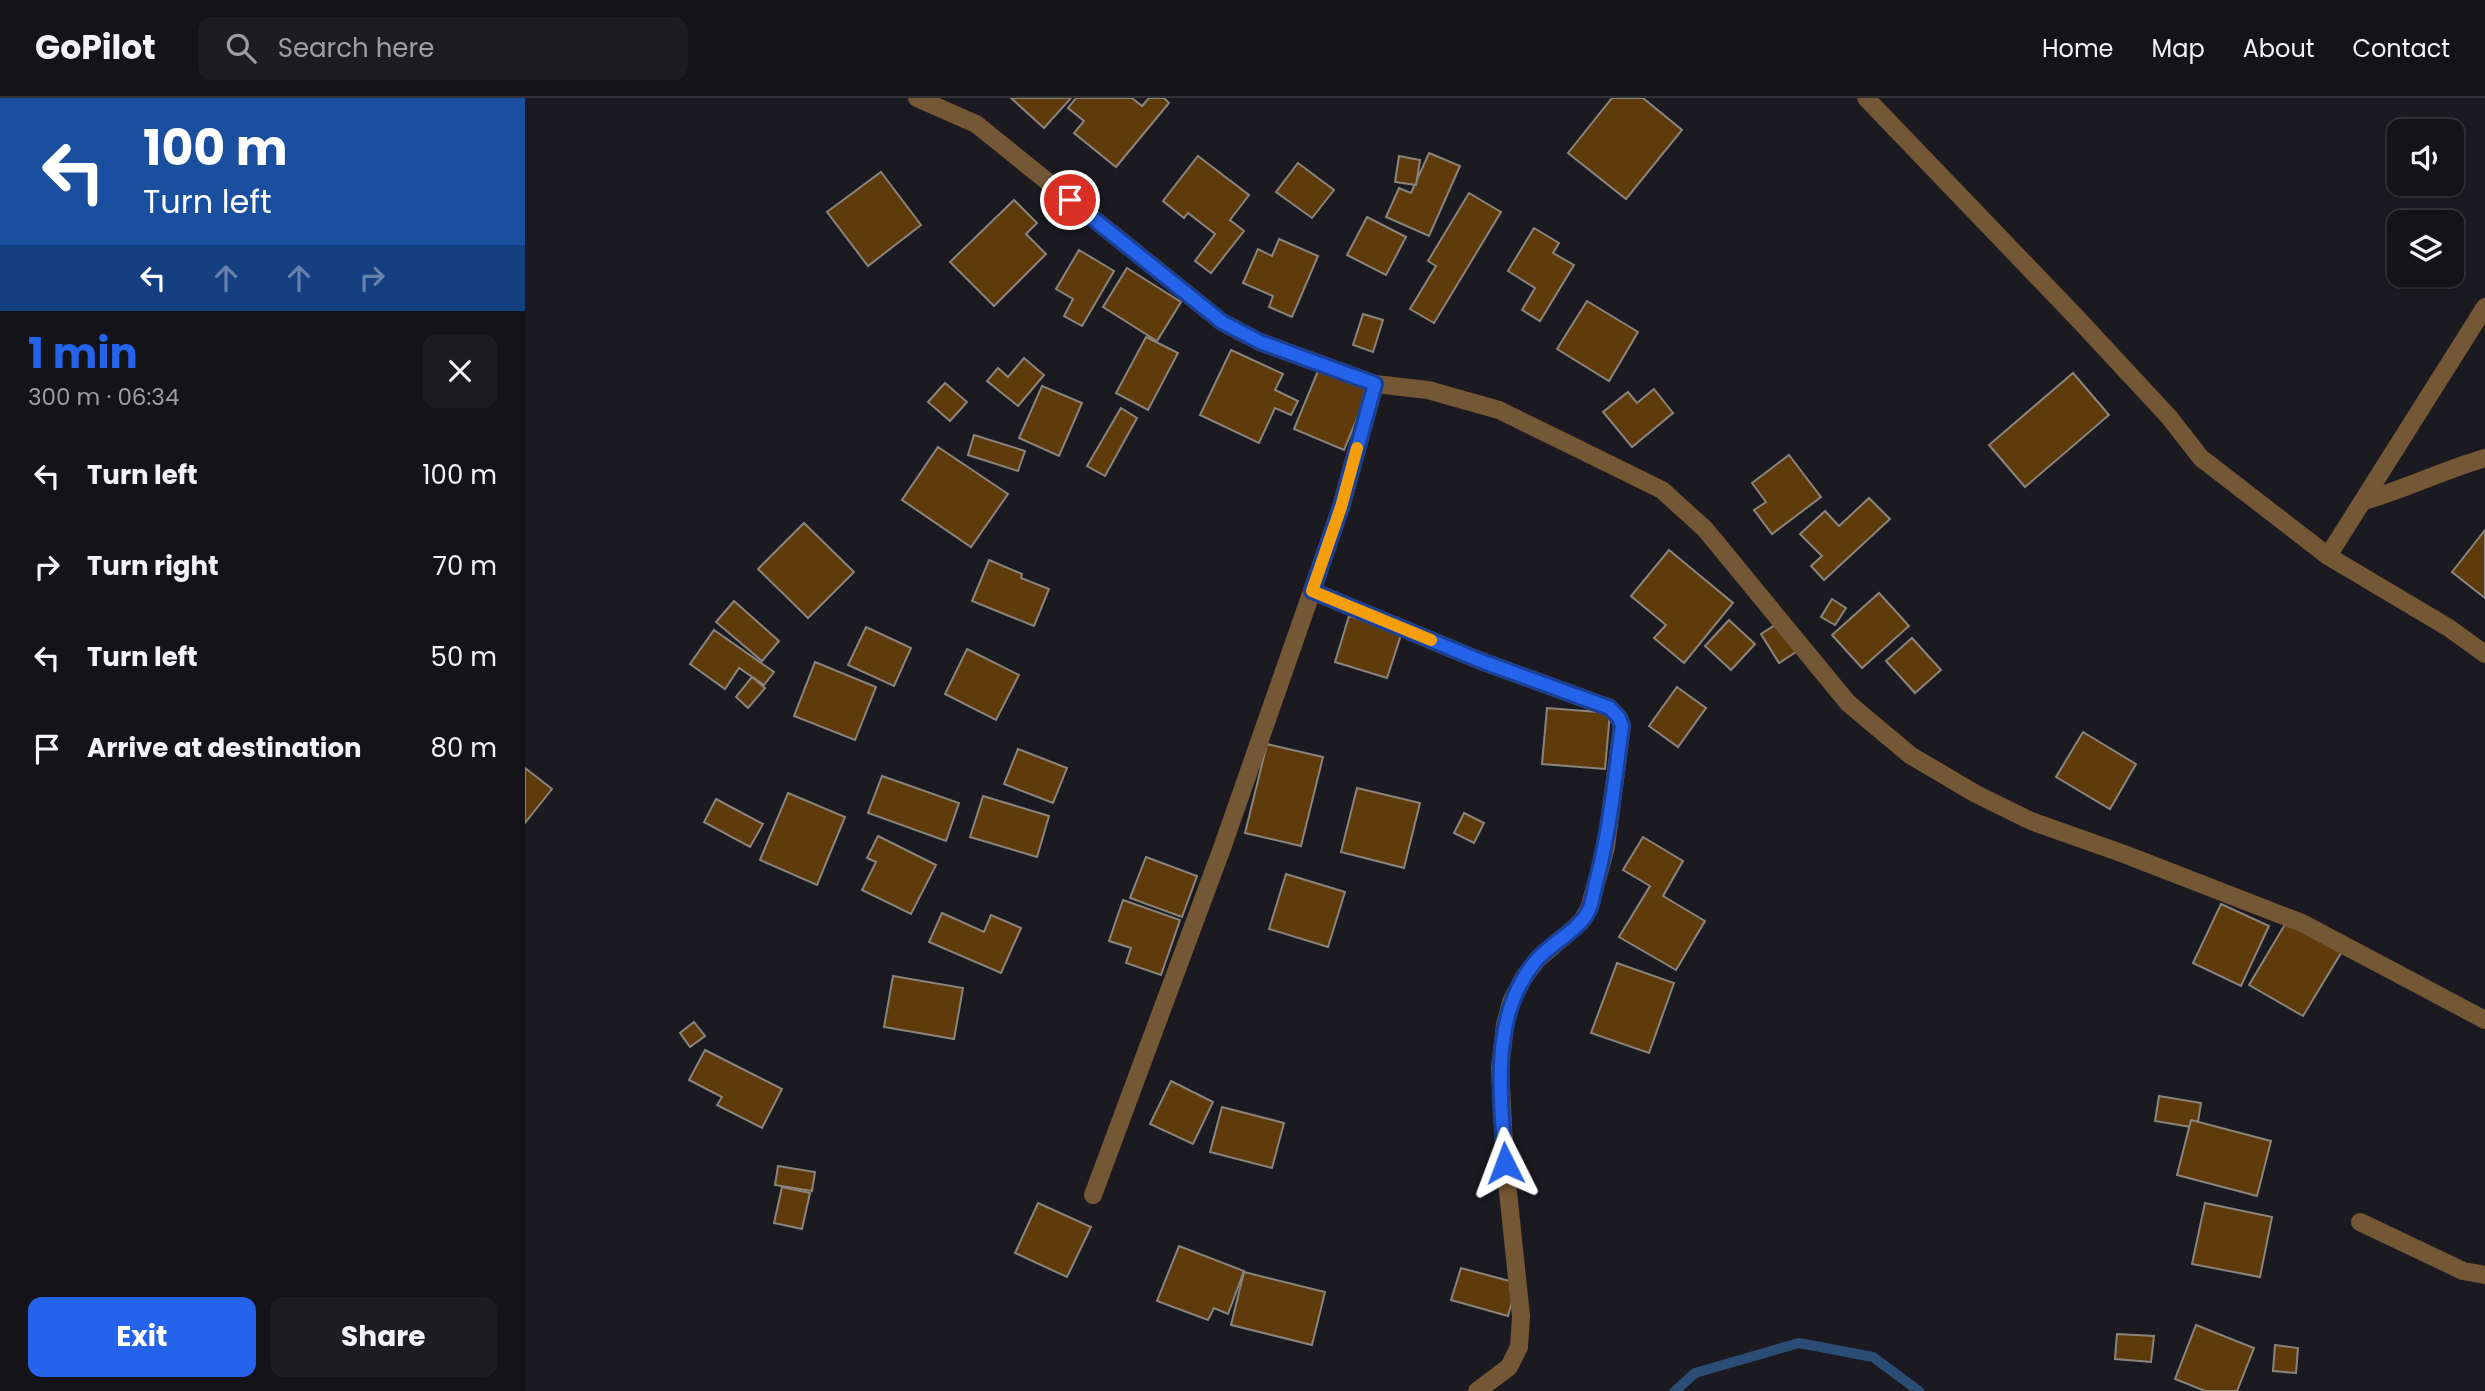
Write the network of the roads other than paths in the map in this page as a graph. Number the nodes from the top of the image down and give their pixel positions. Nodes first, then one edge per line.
1 (917, 98) edge
2 (1866, 98) edge
3 (2485, 307) edge
4 (1375, 384) junction
5 (2485, 457) edge
6 (2364, 501) junction
7 (2327, 556) junction
8 (1312, 591) junction
9 (2485, 654) edge
10 (2485, 1020) edge
11 (1093, 1195) dead end
12 (2360, 1222) dead end
13 (2485, 1275) edge
14 (1477, 1391) edge

1 - 4 street
2 - 7 street
3 - 6 street
4 - 8 street
4 - 10 street
5 - 6 street
6 - 7 street
7 - 9 street
8 - 11 street
8 - 14 street
12 - 13 street

